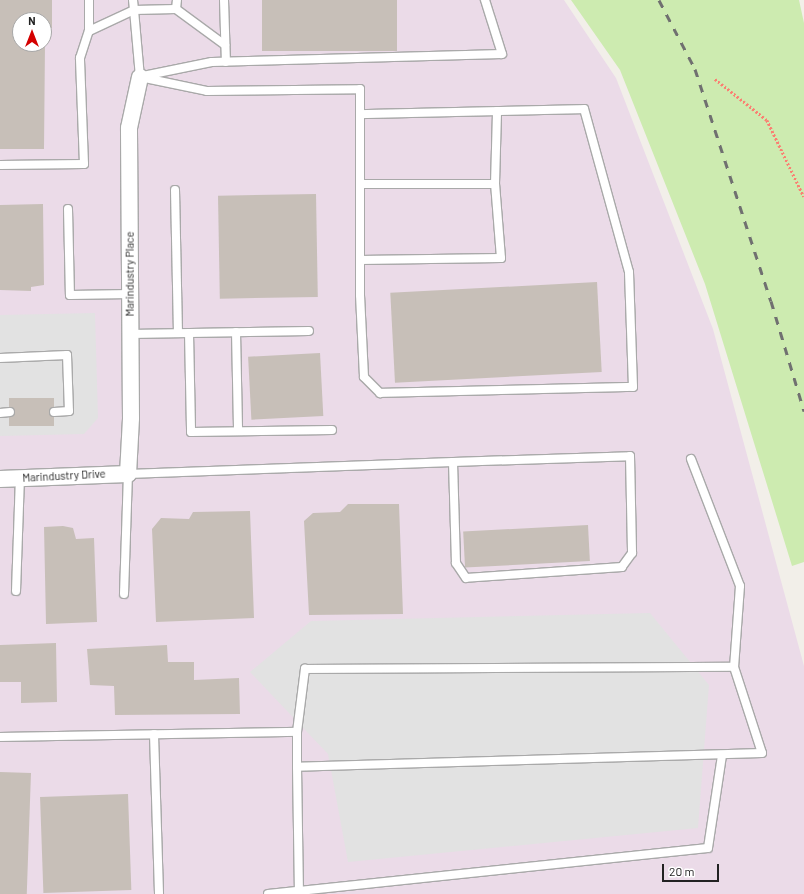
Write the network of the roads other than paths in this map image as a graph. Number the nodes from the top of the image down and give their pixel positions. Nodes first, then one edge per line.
1 (88, 0) edge
2 (133, 0) edge
3 (177, 0) edge
4 (224, 0) edge
5 (485, 0) edge
6 (176, 9) junction
7 (134, 10) junction
8 (88, 31) junction
9 (225, 45) junction
10 (226, 62) junction
11 (140, 77) junction
12 (497, 111) junction
13 (360, 114) junction
14 (0, 165) edge
15 (360, 184) junction
16 (495, 184) junction
17 (175, 190) dead end
18 (68, 209) dead end
19 (360, 260) junction
20 (130, 294) junction
21 (309, 331) dead end
22 (236, 332) junction
23 (178, 333) junction
24 (189, 333) junction
25 (130, 334) junction
26 (0, 358) edge
27 (10, 412) dead end
28 (54, 412) dead end
29 (0, 413) edge
30 (332, 430) dead end
31 (238, 431) junction
32 (691, 459) dead end
33 (453, 462) junction
34 (128, 474) junction
35 (0, 479) edge
36 (20, 479) junction
37 (16, 592) dead end
38 (124, 594) dead end
39 (734, 667) junction
40 (297, 732) junction
41 (154, 734) junction
42 (0, 737) edge
43 (722, 755) junction
44 (297, 767) junction
45 (298, 891) junction
46 (159, 894) edge
47 (268, 894) edge

1 - 8 lane
2 - 7 lane
3 - 6 lane
4 - 9 lane
5 - 10 lane
6 - 7 lane
6 - 9 lane
7 - 8 lane
7 - 11 lane
8 - 14 lane
9 - 10 lane
10 - 11 lane
11 - 13 lane
11 - 20 street, Marindustry Place
12 - 13 lane
12 - 16 lane
12 - 19 lane
13 - 15 lane
15 - 16 lane
15 - 19 lane
16 - 19 lane
17 - 23 lane
18 - 20 lane
20 - 25 street, Marindustry Place
21 - 22 lane
22 - 24 lane
22 - 31 lane
23 - 24 lane
23 - 25 lane
24 - 31 lane
25 - 34 street, Marindustry Place
26 - 28 lane
27 - 29 lane
30 - 31 lane
32 - 39 lane
33 - 33 lane
33 - 34 lane
34 - 36 street, Marindustry Drive
34 - 38 lane
35 - 36 street, Marindustry Drive
36 - 37 lane
39 - 40 lane
39 - 43 lane
40 - 41 lane
40 - 44 lane
41 - 42 lane
41 - 46 lane
43 - 44 lane
43 - 45 lane
44 - 45 lane
45 - 47 lane

